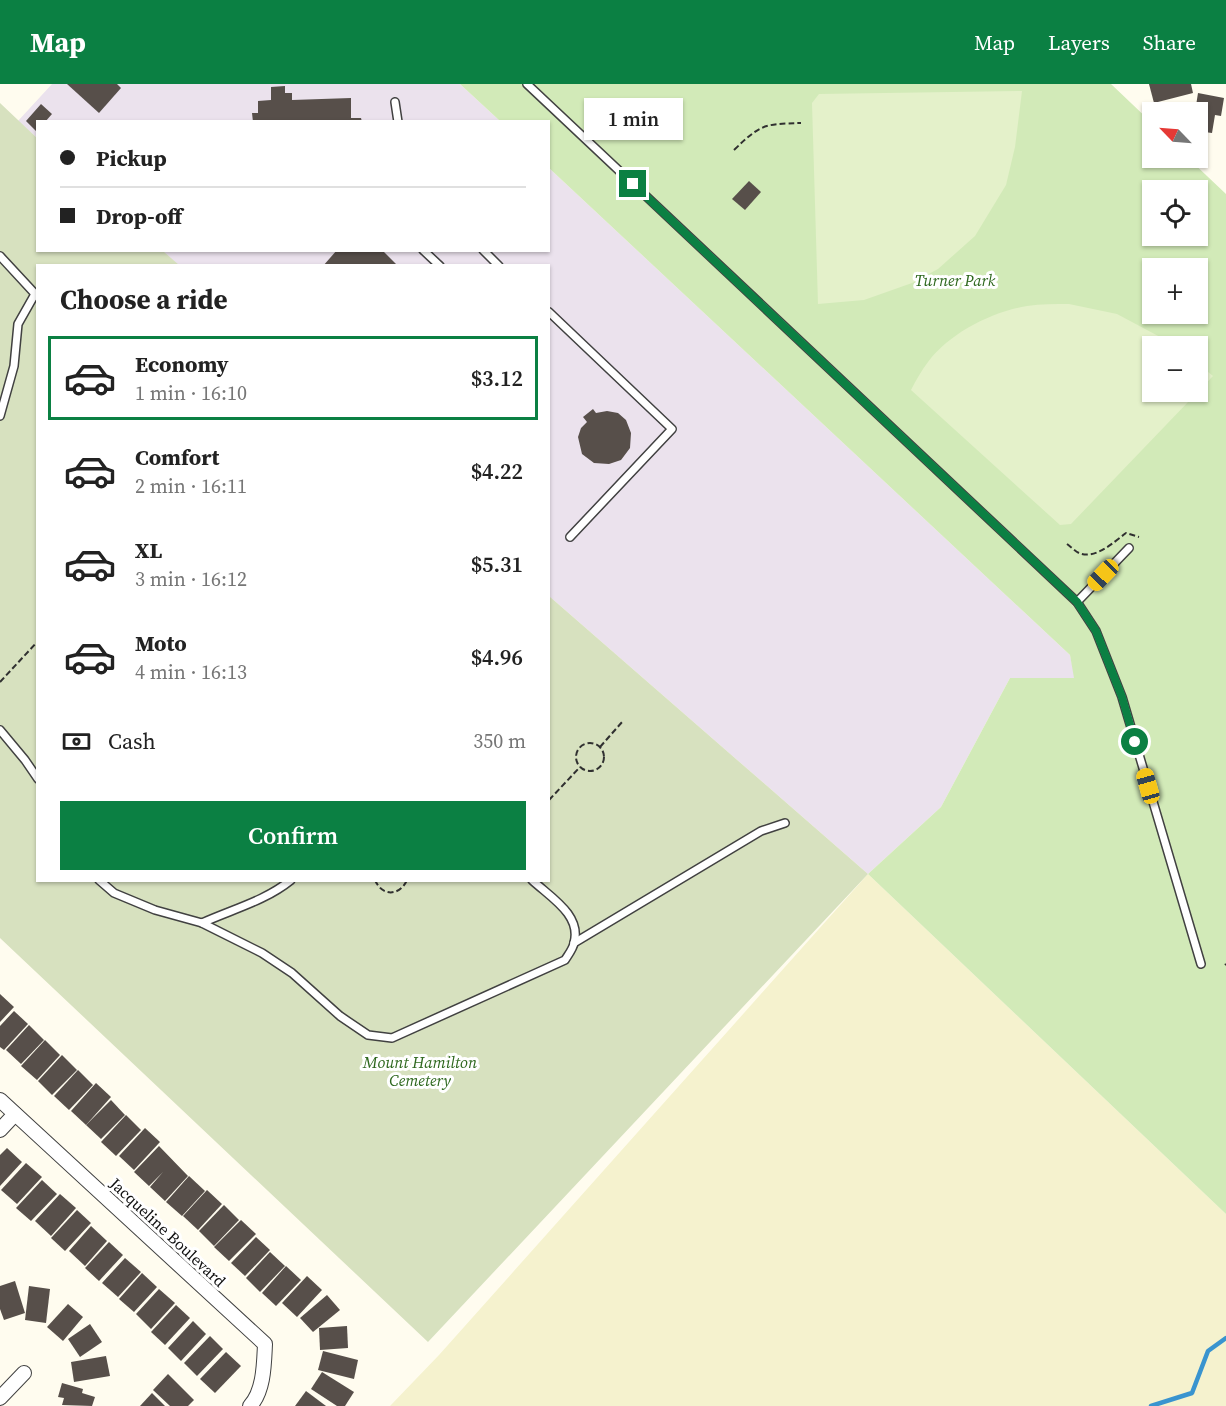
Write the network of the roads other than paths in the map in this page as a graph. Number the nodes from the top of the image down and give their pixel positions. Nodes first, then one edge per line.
1 (527, 84) edge
2 (395, 102) dead end
3 (398, 120) edge
4 (425, 252) edge
5 (485, 252) edge
6 (0, 256) edge
7 (438, 264) edge
8 (497, 264) edge
9 (36, 296) edge
10 (550, 313) edge
11 (0, 416) edge
12 (570, 537) dead end
13 (1129, 548) dead end
14 (1077, 602) junction
15 (0, 730) edge
16 (36, 776) edge
17 (785, 823) dead end
18 (101, 882) edge
19 (288, 882) edge
20 (534, 882) edge
21 (202, 923) junction
22 (574, 943) junction
23 (1201, 964) dead end
24 (0, 1100) edge
25 (15, 1114) junction
26 (0, 1130) edge
27 (24, 1373) dead end
28 (0, 1398) edge
29 (250, 1406) edge

1 - 14 lane
2 - 3 lane
4 - 7 lane
5 - 8 lane
6 - 9 lane
9 - 11 lane
10 - 12 lane
13 - 14 lane
14 - 23 lane
15 - 16 lane
17 - 22 lane
18 - 21 lane
19 - 21 lane
20 - 22 lane
21 - 22 lane
24 - 25 street, Jacqueline Boulevard
25 - 26 street
25 - 29 street, Jacqueline Boulevard
27 - 28 street

